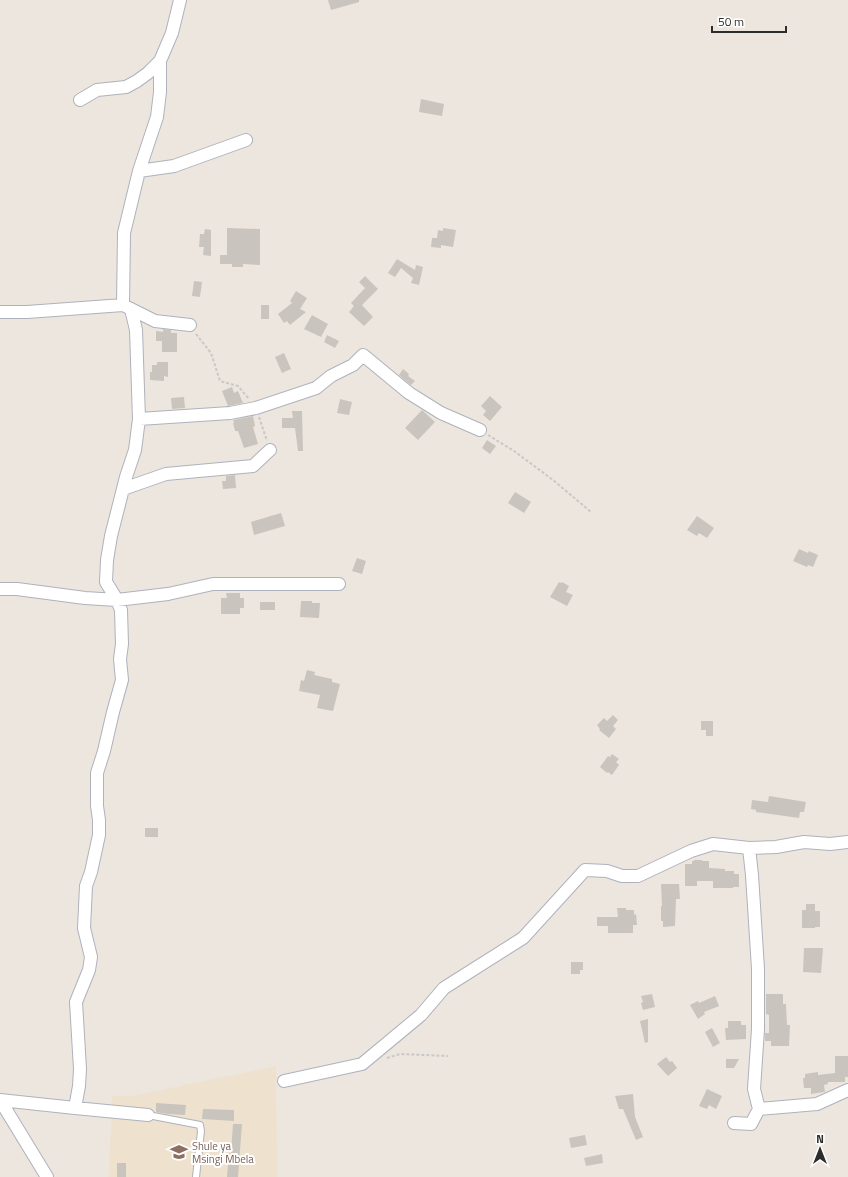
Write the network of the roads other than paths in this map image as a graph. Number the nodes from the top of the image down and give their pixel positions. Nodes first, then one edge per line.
1 (180, 0) edge
2 (160, 61) junction
3 (80, 100) dead end
4 (246, 140) dead end
5 (139, 171) junction
6 (127, 307) junction
7 (0, 312) edge
8 (190, 325) road end
9 (139, 420) junction
10 (480, 430) road end
11 (270, 450) road end
12 (123, 489) junction
13 (339, 584) dead end
14 (0, 590) edge
15 (117, 600) junction
16 (848, 842) edge
17 (749, 848) junction
18 (284, 1081) dead end
19 (848, 1090) edge
20 (0, 1100) edge
21 (75, 1108) junction
22 (759, 1109) junction
23 (148, 1115) joint
24 (734, 1123) dead end
25 (47, 1177) edge
26 (196, 1177) edge

1 - 2 street
2 - 3 street
2 - 5 street
4 - 5 street
5 - 6 street
6 - 7 street
6 - 8 street
6 - 9 street
9 - 10 street
9 - 12 street
11 - 12 street
12 - 15 street
13 - 15 street
14 - 15 street
15 - 21 street
16 - 17 street
17 - 18 street
17 - 22 street
19 - 22 street
20 - 21 street
20 - 25 street
21 - 23 street
22 - 24 street
23 - 26 lane

